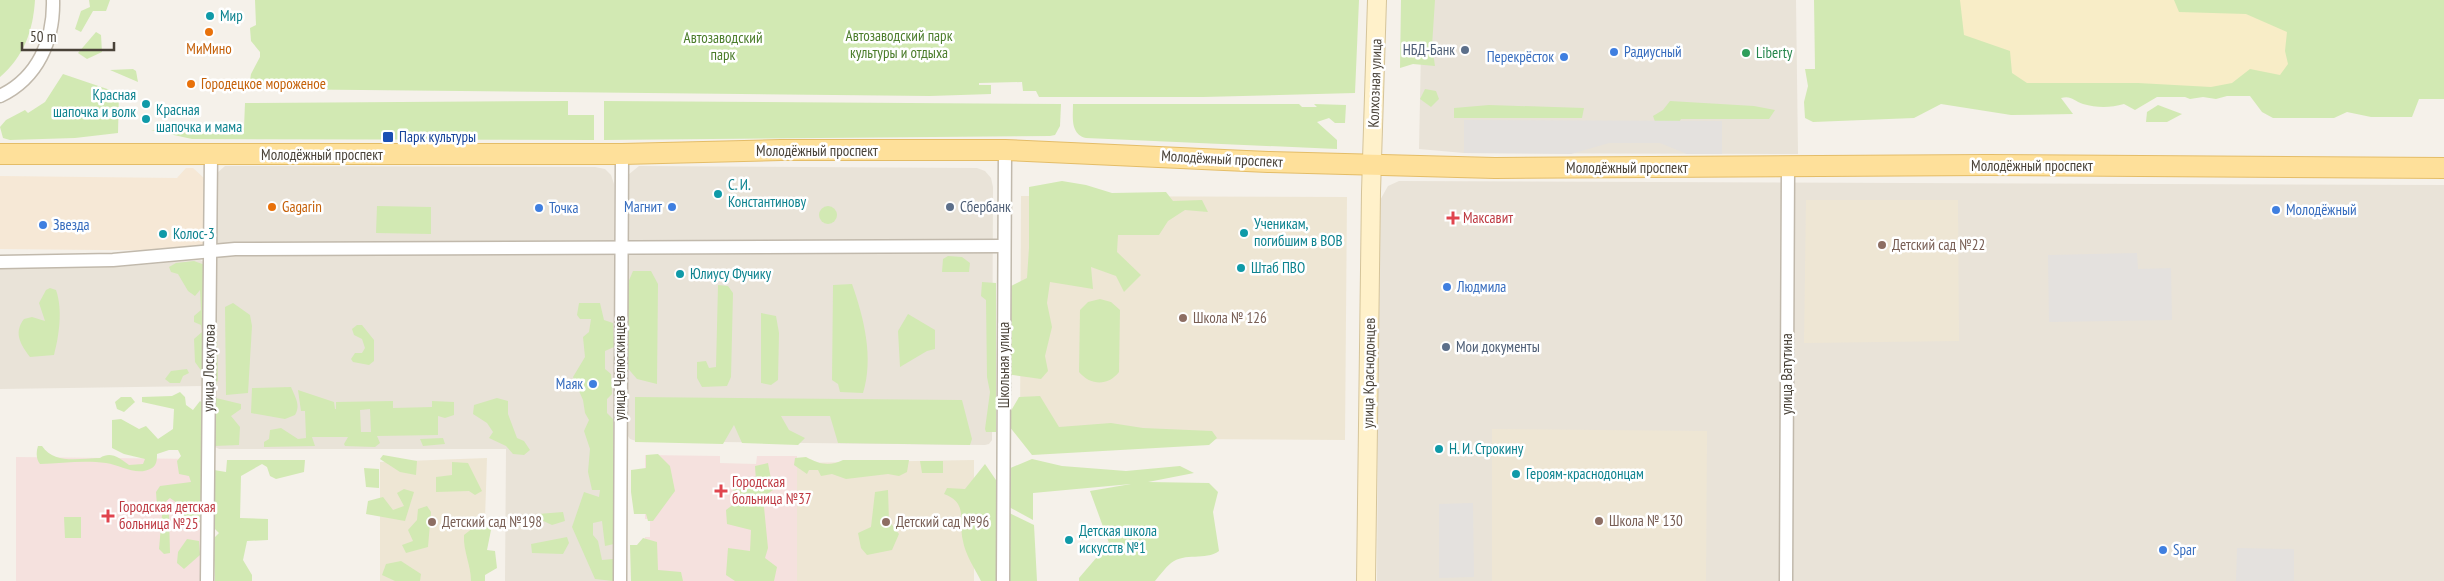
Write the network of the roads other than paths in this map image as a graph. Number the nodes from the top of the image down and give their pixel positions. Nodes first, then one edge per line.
1 (53, 0) edge
2 (1377, 0) edge
3 (2, 97) edge
4 (0, 141) edge
5 (1005, 150) junction
6 (9, 154) edge
7 (622, 154) junction
8 (211, 155) junction
9 (1372, 166) junction
10 (1788, 167) junction
11 (2444, 168) edge
12 (620, 246) junction
13 (1004, 246) junction
14 (210, 251) junction
15 (0, 262) edge
16 (207, 581) edge
17 (620, 581) edge
18 (1003, 581) edge
19 (1366, 581) edge
20 (1786, 581) edge

1 - 3 street
2 - 9 main road, Колхозная улица
4 - 6 street
5 - 7 main road, Молодёжный проспект
5 - 9 main road, Молодёжный проспект
5 - 13 street, Школьная улица
6 - 8 main road, Молодёжный проспект
7 - 8 main road, Молодёжный проспект
7 - 12 street, улица Челюскинцев
8 - 14 street, улица Лоскутова
9 - 10 main road, Молодёжный проспект
9 - 19 main road, улица Краснодонцев
10 - 11 main road, Молодёжный проспект
10 - 20 street, улица Ватутина
12 - 13 street
12 - 14 street
12 - 17 street, улица Челюскинцев
13 - 18 street, Школьная улица
14 - 15 street
14 - 16 street, улица Лоскутова

